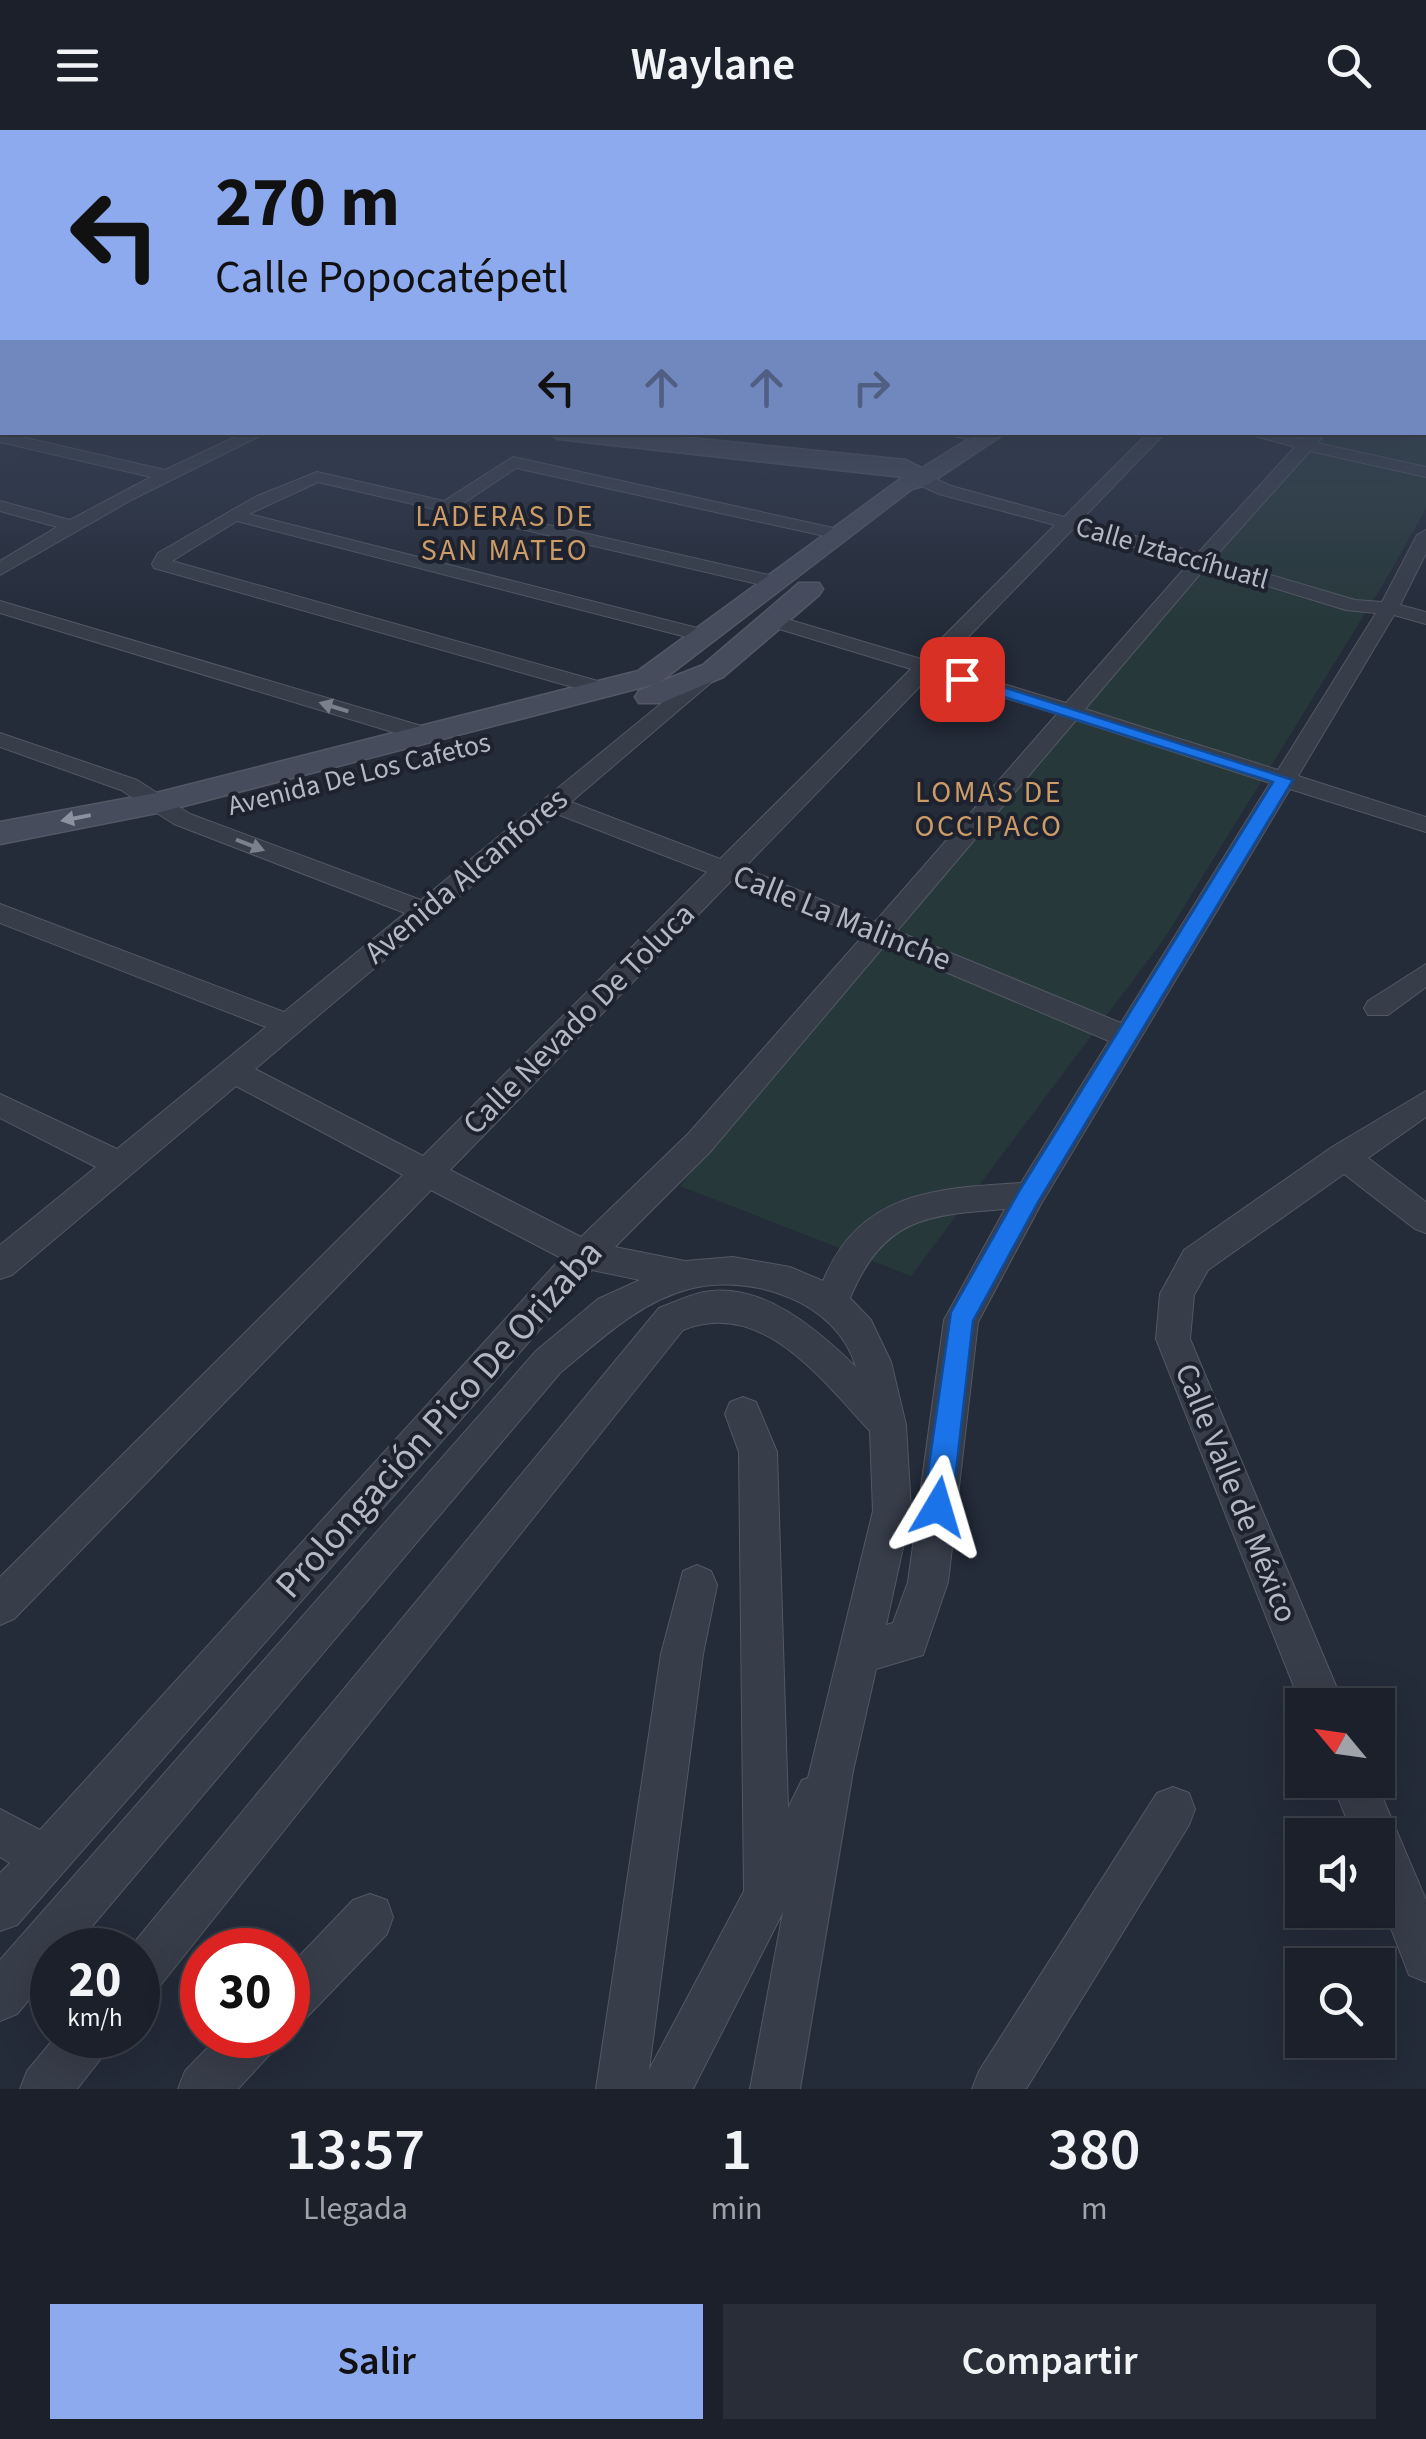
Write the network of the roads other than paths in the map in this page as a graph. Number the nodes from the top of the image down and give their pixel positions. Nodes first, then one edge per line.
1 (6, 438) edge
2 (243, 438) edge
3 (620, 438) edge
4 (986, 438) edge
5 (1152, 438) edge
6 (1313, 439) edge
7 (1426, 472) edge
8 (165, 475) junction
9 (921, 479) junction
10 (449, 505) junction
11 (0, 506) edge
12 (237, 516) junction
13 (70, 524) junction
14 (1070, 524) junction
15 (838, 534) junction
16 (1426, 535) edge
17 (1202, 560) junction
18 (0, 569) edge
19 (775, 582) junction
20 (0, 607) edge
21 (1389, 608) junction
22 (1426, 618) edge
23 (773, 621) junction
24 (706, 636) junction
25 (676, 660) junction
26 (926, 668) junction
27 (713, 671) junction
28 (604, 690) junction
29 (1073, 712) junction
30 (427, 735) junction
31 (0, 740) edge
32 (1284, 780) junction
33 (554, 804) junction
34 (170, 811) junction
35 (1426, 825) edge
36 (0, 833) edge
37 (0, 861) edge
38 (726, 870) junction
39 (424, 911) junction
40 (0, 913) edge
41 (882, 934) junction
42 (1426, 973) edge
43 (1378, 1008) dead end
44 (289, 1025) junction
45 (1128, 1037) junction
46 (233, 1072) junction
47 (1426, 1102) edge
48 (0, 1105) edge
49 (1343, 1156) junction
50 (121, 1165) junction
51 (426, 1174) junction
52 (1030, 1195) junction
53 (1426, 1220) edge
54 (585, 1255) junction
55 (0, 1266) edge
56 (697, 1291) junction
57 (831, 1302) junction
58 (742, 1414) dead end
59 (888, 1424) junction
60 (697, 1585) dead end
61 (0, 1605) edge
62 (858, 1653) junction
63 (1316, 1688) edge
64 (831, 1771) junction
65 (1173, 1809) dead end
66 (0, 1832) edge
67 (45, 1858) junction
68 (1395, 1881) edge
69 (768, 1892) junction
70 (0, 1908) edge
71 (370, 1917) dead end
72 (160, 1948) edge
73 (1426, 1958) edge
74 (310, 1979) edge
75 (0, 1996) edge
76 (70, 2058) edge
77 (233, 2058) edge
78 (45, 2089) edge
79 (203, 2089) edge
80 (621, 2089) edge
81 (666, 2089) edge
82 (774, 2089) edge
83 (997, 2089) edge

1 - 8 street
2 - 8 street
3 - 9 street
4 - 9 street, Avenida Alcanfores
5 - 14 street, Calle Nevado De Toluca
6 - 7 street
6 - 17 street, Prolongación Pico De Orizaba
8 - 13 street
9 - 14 street, Calle Iztaccíhuatl
9 - 15 street, Avenida Alcanfores
9 - 23 street, Avenida Alcanfores
10 - 12 street
10 - 15 street
10 - 19 street
11 - 13 street
12 - 24 street
12 - 28 street
13 - 18 street
14 - 17 street, Calle Iztaccíhuatl
14 - 26 street, Calle Nevado De Toluca
15 - 19 street, Avenida Alcanfores
16 - 21 street
17 - 21 street, Calle Iztaccíhuatl
17 - 29 street, Prolongación Pico De Orizaba
19 - 24 street, Avenida Alcanfores
30 -> 20 street
21 - 22 street, Calle Iztaccíhuatl
21 - 32 street
23 - 26 street
23 - 27 street, Avenida Alcanfores
24 - 25 street, Avenida Alcanfores
25 - 27 street
25 - 28 street, Avenida De Los Cafetos
26 - 29 street
26 - 38 street, Calle Nevado De Toluca
27 - 33 street, Avenida Alcanfores
27 - 34 street, Avenida De Los Cafetos
28 - 30 street, Avenida De Los Cafetos
29 - 32 street
29 - 41 street, Prolongación Pico De Orizaba
30 - 34 street, Avenida De Los Cafetos
31 - 34 street
32 - 35 street
32 - 45 street
33 - 38 street, Calle La Malinche
33 - 39 street, Avenida Alcanfores
34 -> 36 street, Avenida De Los Cafetos
34 - 37 street, Avenida De Los Cafetos
34 -> 39 street
38 - 41 street, Calle La Malinche
38 - 51 street, Calle Nevado De Toluca
39 - 44 street, Avenida Alcanfores
40 - 44 street
41 - 45 street, Calle La Malinche
41 - 54 street, Prolongación Pico De Orizaba
42 - 43 street
44 - 46 street, Avenida Alcanfores
45 - 52 street
46 - 50 street, Avenida Alcanfores
46 - 51 street
47 - 49 street, Calle Valle de México
48 - 50 street
49 - 53 street
49 - 63 street, Calle Valle de México
50 - 55 street, Avenida Alcanfores
51 - 54 street
51 - 61 street, Calle Nevado De Toluca
52 - 57 street
52 - 62 street
54 - 56 street
54 - 67 street, Prolongación Pico De Orizaba
56 - 57 street
56 - 59 street
56 - 72 street
56 - 75 street, Prolongación Pico De Orizaba
57 - 59 street
58 - 69 street
59 - 62 street
60 - 80 street
62 - 64 street
64 - 69 street
64 - 82 street
65 - 83 street
66 - 67 street
67 - 70 street, Prolongación Pico De Orizaba
68 - 73 street
69 - 81 street
71 - 74 street
76 - 78 street
77 - 79 street

